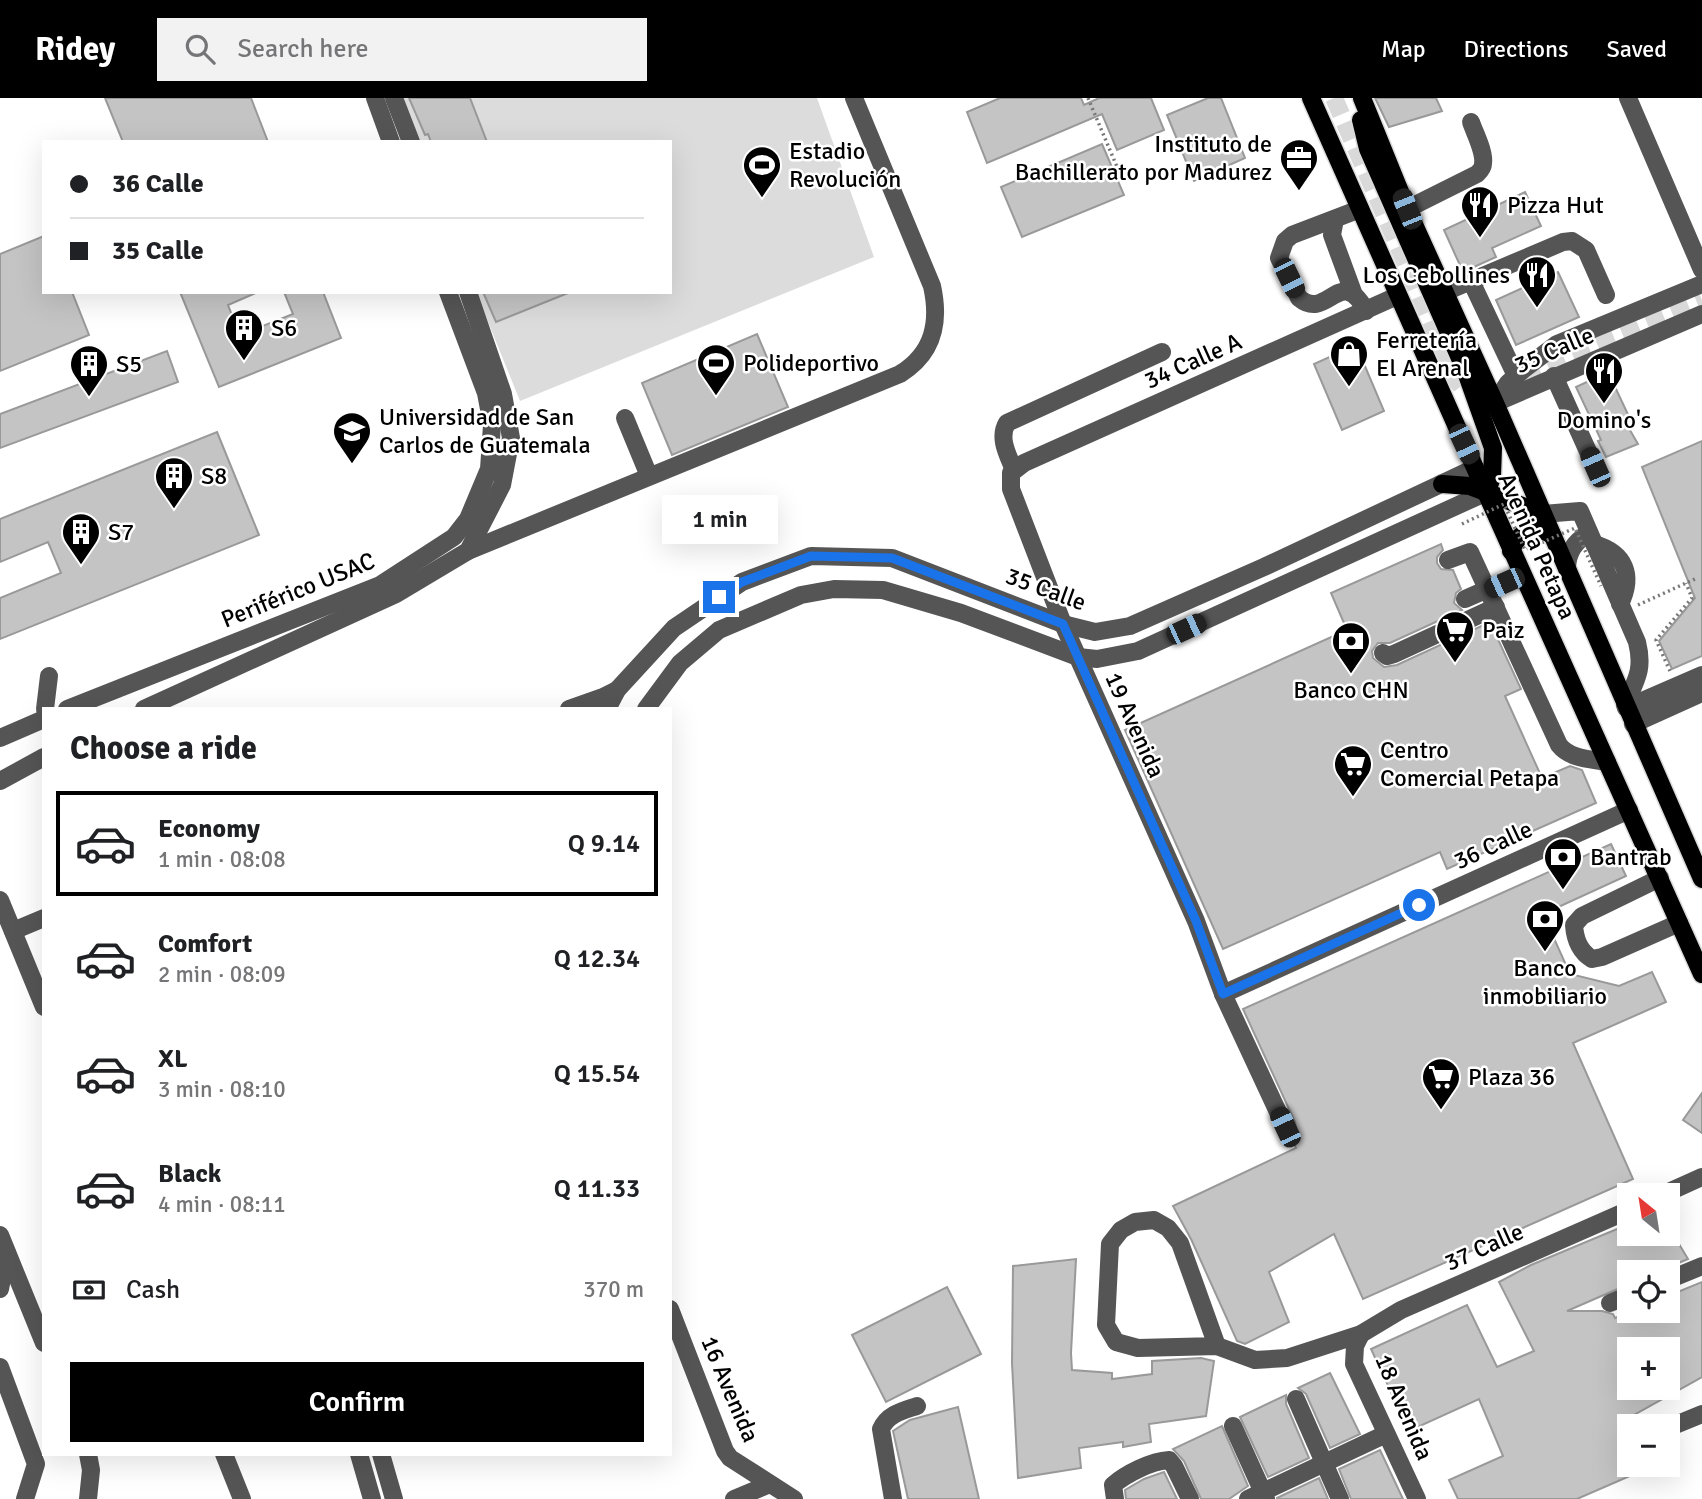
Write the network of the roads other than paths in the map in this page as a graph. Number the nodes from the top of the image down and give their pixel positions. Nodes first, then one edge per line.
1 (375, 98) edge
2 (394, 98) edge
3 (855, 98) edge
4 (1311, 98) edge
5 (1356, 98) edge
6 (1362, 98) edge
7 (1628, 98) edge
8 (1471, 122) dead end
9 (390, 140) edge
10 (410, 140) edge
11 (1360, 209) junction
12 (1407, 209) junction
13 (1335, 219) junction
14 (1702, 270) edge
15 (1471, 281) junction
16 (1702, 284) edge
17 (1353, 292) junction
18 (1445, 292) junction
19 (449, 294) edge
20 (469, 294) edge
21 (1397, 296) junction
22 (1605, 296) dead end
23 (1366, 311) junction
24 (1702, 314) edge
25 (1162, 352) dead end
26 (1516, 376) junction
27 (1555, 376) junction
28 (1495, 403) junction
29 (625, 418) dead end
30 (1595, 467) dead end
31 (1475, 468) junction
32 (1013, 471) junction
33 (649, 476) junction
34 (1442, 484) junction
35 (1487, 492) junction
36 (1543, 514) junction
37 (1552, 535) junction
38 (1592, 538) junction
39 (468, 551) junction
40 (1511, 551) junction
41 (1448, 560) dead end
42 (1567, 569) junction
43 (1522, 574) junction
44 (1488, 590) junction
45 (1465, 599) dead end
46 (1496, 607) junction
47 (1063, 624) junction
48 (1383, 653) dead end
49 (1078, 657) junction
50 (1702, 675) edge
51 (49, 676) dead end
52 (617, 690) junction
53 (1702, 692) edge
54 (648, 705) edge
55 (45, 707) edge
56 (72, 707) edge
57 (148, 707) edge
58 (575, 707) edge
59 (608, 707) edge
60 (1628, 712) junction
61 (42, 720) edge
62 (0, 738) edge
63 (42, 758) edge
64 (1607, 762) junction
65 (0, 780) edge
66 (1629, 810) junction
67 (1660, 878) junction
68 (1702, 879) edge
69 (0, 900) edge
70 (42, 919) edge
71 (1679, 923) junction
72 (13, 931) junction
73 (1702, 974) edge
74 (1223, 994) junction
75 (42, 1002) edge
76 (1285, 1127) dead end
77 (1702, 1177) edge
78 (1680, 1187) edge
79 (1617, 1214) edge
80 (0, 1235) edge
81 (7, 1253) junction
82 (1702, 1266) edge
83 (1680, 1275) edge
84 (0, 1289) edge
85 (1617, 1300) edge
86 (1610, 1303) dead end
87 (672, 1318) edge
88 (1361, 1334) junction
89 (42, 1338) edge
90 (1217, 1346) junction
91 (0, 1367) edge
92 (1296, 1399) dead end
93 (916, 1405) dead end
94 (1702, 1413) edge
95 (1680, 1423) edge
96 (1233, 1426) dead end
97 (1386, 1434) junction
98 (88, 1456) edge
99 (225, 1456) edge
100 (360, 1456) edge
101 (382, 1456) edge
102 (1324, 1463) junction
103 (770, 1484) junction
104 (1259, 1497) edge
105 (25, 1499) edge
106 (88, 1499) edge
107 (242, 1499) edge
108 (372, 1499) edge
109 (394, 1499) edge
110 (734, 1499) edge
111 (794, 1499) edge
112 (893, 1499) edge
113 (1115, 1499) edge
114 (1190, 1499) edge
115 (1340, 1499) edge
116 (1417, 1499) edge

1 - 9 street
2 - 10 street
3 - 33 street, Periférico USAC
4 - 11 main road, Avenida Petapa
5 - 35 main road
6 - 12 main road, Avenida Petapa
7 - 14 street
8 - 12 street
11 - 13 street
11 - 21 main road, Avenida Petapa
12 - 18 main road, Avenida Petapa
13 - 17 street
13 - 17 street
15 - 18 street
15 - 22 street
15 - 26 street
16 - 26 street, 35 Calle
17 - 23 street
18 - 28 main road, Avenida Petapa
19 - 56 street, Periférico USAC
20 - 39 street
21 - 23 street, 34 Calle A
21 - 31 main road, Avenida Petapa
23 - 32 street, 34 Calle A
24 - 27 street, 35 Calle
25 - 32 street, 19 Avenida
26 - 28 street, 35 Calle
27 - 28 street, 35 Calle
27 - 30 street
28 - 36 main road, Avenida Petapa
29 - 33 street
31 - 34 street, 35 Calle
31 - 35 main road, Avenida Petapa
32 - 47 street, 19 Avenida
33 - 39 street, Periférico USAC
34 - 35 main road
34 - 47 street, 35 Calle
35 - 36 main road
35 - 40 main road, Avenida Petapa
35 - 49 street
36 - 37 main road, Avenida Petapa
36 - 38 street
37 - 40 main road
37 - 42 main road, Avenida Petapa
38 - 42 street
38 - 60 street
39 - 57 street, Periférico USAC
40 - 43 main road, Avenida Petapa
41 - 44 street
42 - 60 main road, Avenida Petapa
43 - 44 street
43 - 64 main road, Avenida Petapa
44 - 45 street
44 - 46 street
46 - 48 street
46 - 64 street
47 - 49 street, 19 Avenida
47 - 52 street, 35 Calle
49 - 54 street
49 - 74 street, 19 Avenida
50 - 60 street
51 - 55 street
52 - 58 street
52 - 59 street
53 - 60 street
60 - 68 main road, Avenida Petapa
61 - 62 street
63 - 65 street
64 - 66 main road, Avenida Petapa
66 - 67 main road, Avenida Petapa
66 - 74 street, 36 Calle
67 - 71 main road, Avenida Petapa
67 - 71 street
69 - 72 street
70 - 72 street
71 - 73 main road, Avenida Petapa
72 - 75 street
74 - 76 street, 19 Avenida
77 - 78 street
79 - 88 street, 37 Calle
80 - 81 street
81 - 84 street
81 - 89 street
82 - 83 street
85 - 86 street
87 - 103 street, 16 Avenida
88 - 90 street, 37 Calle
88 - 97 street, 18 Avenida
90 - 90 street
91 - 105 street
92 - 102 street
93 - 112 street
94 - 95 street
96 - 104 street
97 - 102 street
97 - 116 street, 18 Avenida
98 - 106 street
99 - 107 street
100 - 108 street
101 - 109 street
102 - 104 street
102 - 115 street
103 - 110 street
103 - 111 street, 16 Avenida
113 - 114 street

